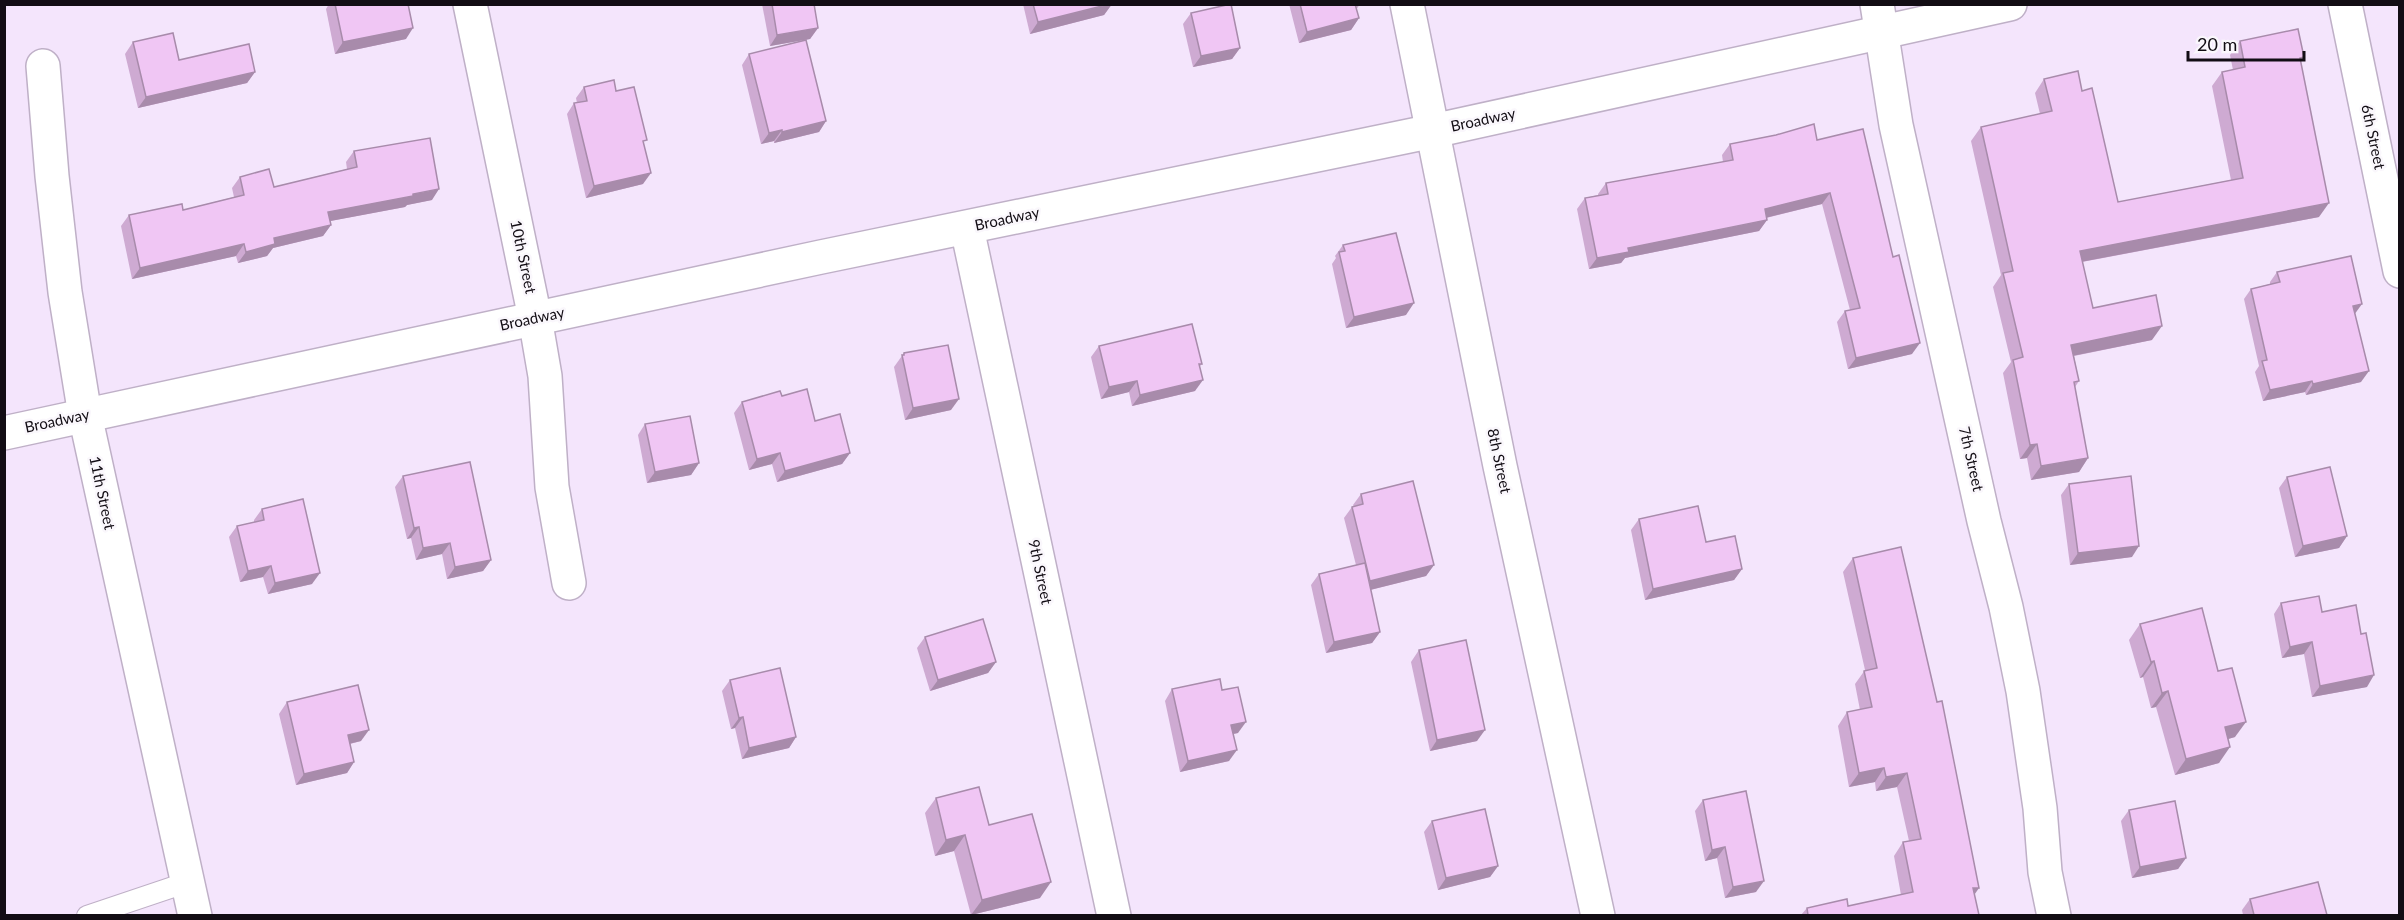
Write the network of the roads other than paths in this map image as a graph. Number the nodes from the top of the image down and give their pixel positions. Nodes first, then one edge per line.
1 (470, 4) edge
2 (1407, 4) edge
3 (2010, 4) edge
4 (2344, 4) edge
5 (1880, 18) edge
6 (43, 66) dead end
7 (1433, 131) junction
8 (966, 228) junction
9 (2400, 271) edge
10 (535, 318) junction
11 (85, 415) junction
12 (4, 433) edge
13 (569, 583) dead end
14 (188, 882) junction
15 (87, 915) edge
16 (195, 915) edge
17 (1114, 915) edge
18 (1598, 915) edge
19 (2054, 915) edge

1 - 10 street, 10th Street
2 - 7 street, 8th Street
3 - 5 street, Broadway
4 - 9 street, 6th Street
5 - 7 street, Broadway
5 - 19 street, 7th Street
6 - 11 street, 11th Street
7 - 8 street, Broadway
7 - 18 street, 8th Street
8 - 10 street, Broadway
8 - 17 street, 9th Street
10 - 11 street, Broadway
10 - 13 street, 10th Street
11 - 12 street, Broadway
11 - 14 street, 11th Street
14 - 15 lane
14 - 16 street, 11th Street

